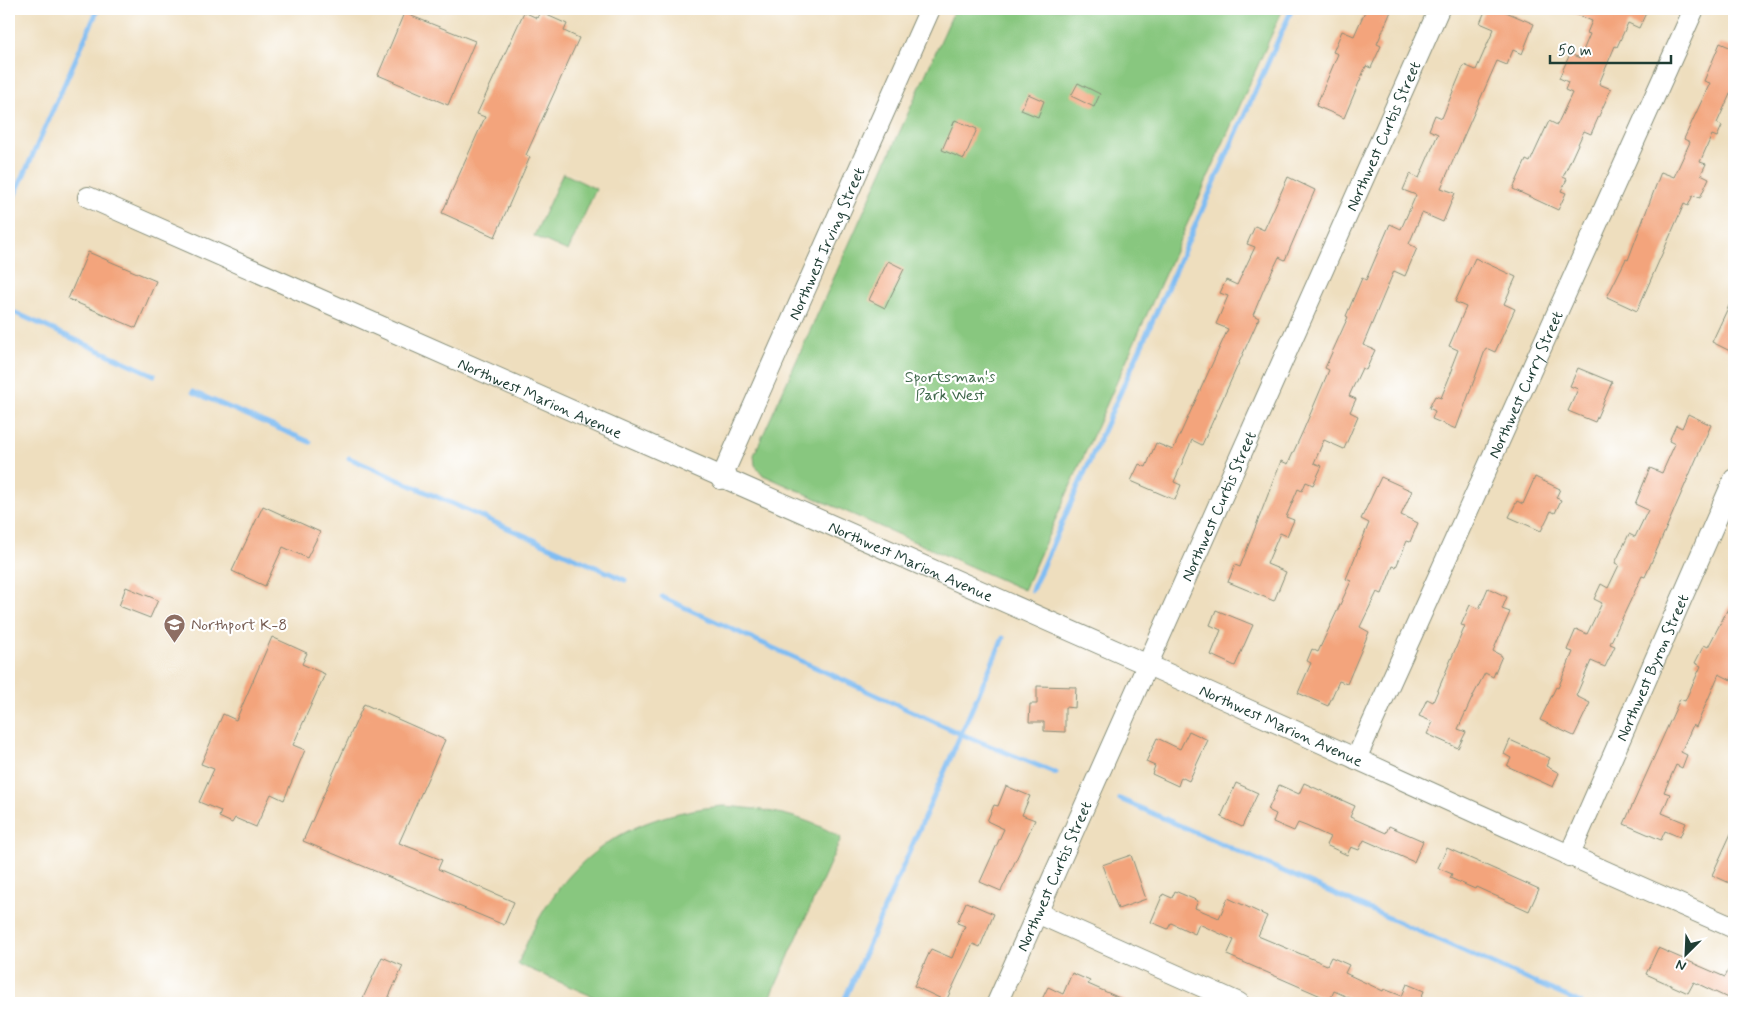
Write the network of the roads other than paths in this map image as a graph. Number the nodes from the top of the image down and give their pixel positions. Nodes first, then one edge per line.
1 (930, 9) edge
2 (1439, 9) edge
3 (1694, 9) edge
4 (88, 197) dead end
5 (721, 479) junction
6 (1734, 479) edge
7 (1149, 666) junction
8 (1356, 759) junction
9 (1569, 856) junction
10 (1037, 913) junction
11 (1734, 928) edge
12 (997, 1003) edge
13 (1239, 1003) edge

1 - 5 street, Northwest Irving Street
2 - 7 street, Northwest Curtis Street
3 - 8 street, Northwest Curry Street
4 - 5 street, Northwest Marion Avenue
5 - 7 street, Northwest Marion Avenue
6 - 9 street, Northwest Byron Street
7 - 8 street, Northwest Marion Avenue
7 - 10 street, Northwest Curtis Street
8 - 9 street, Northwest Marion Avenue
9 - 11 street, Northwest Marion Avenue
10 - 12 street, Northwest Curtis Street
10 - 13 street

